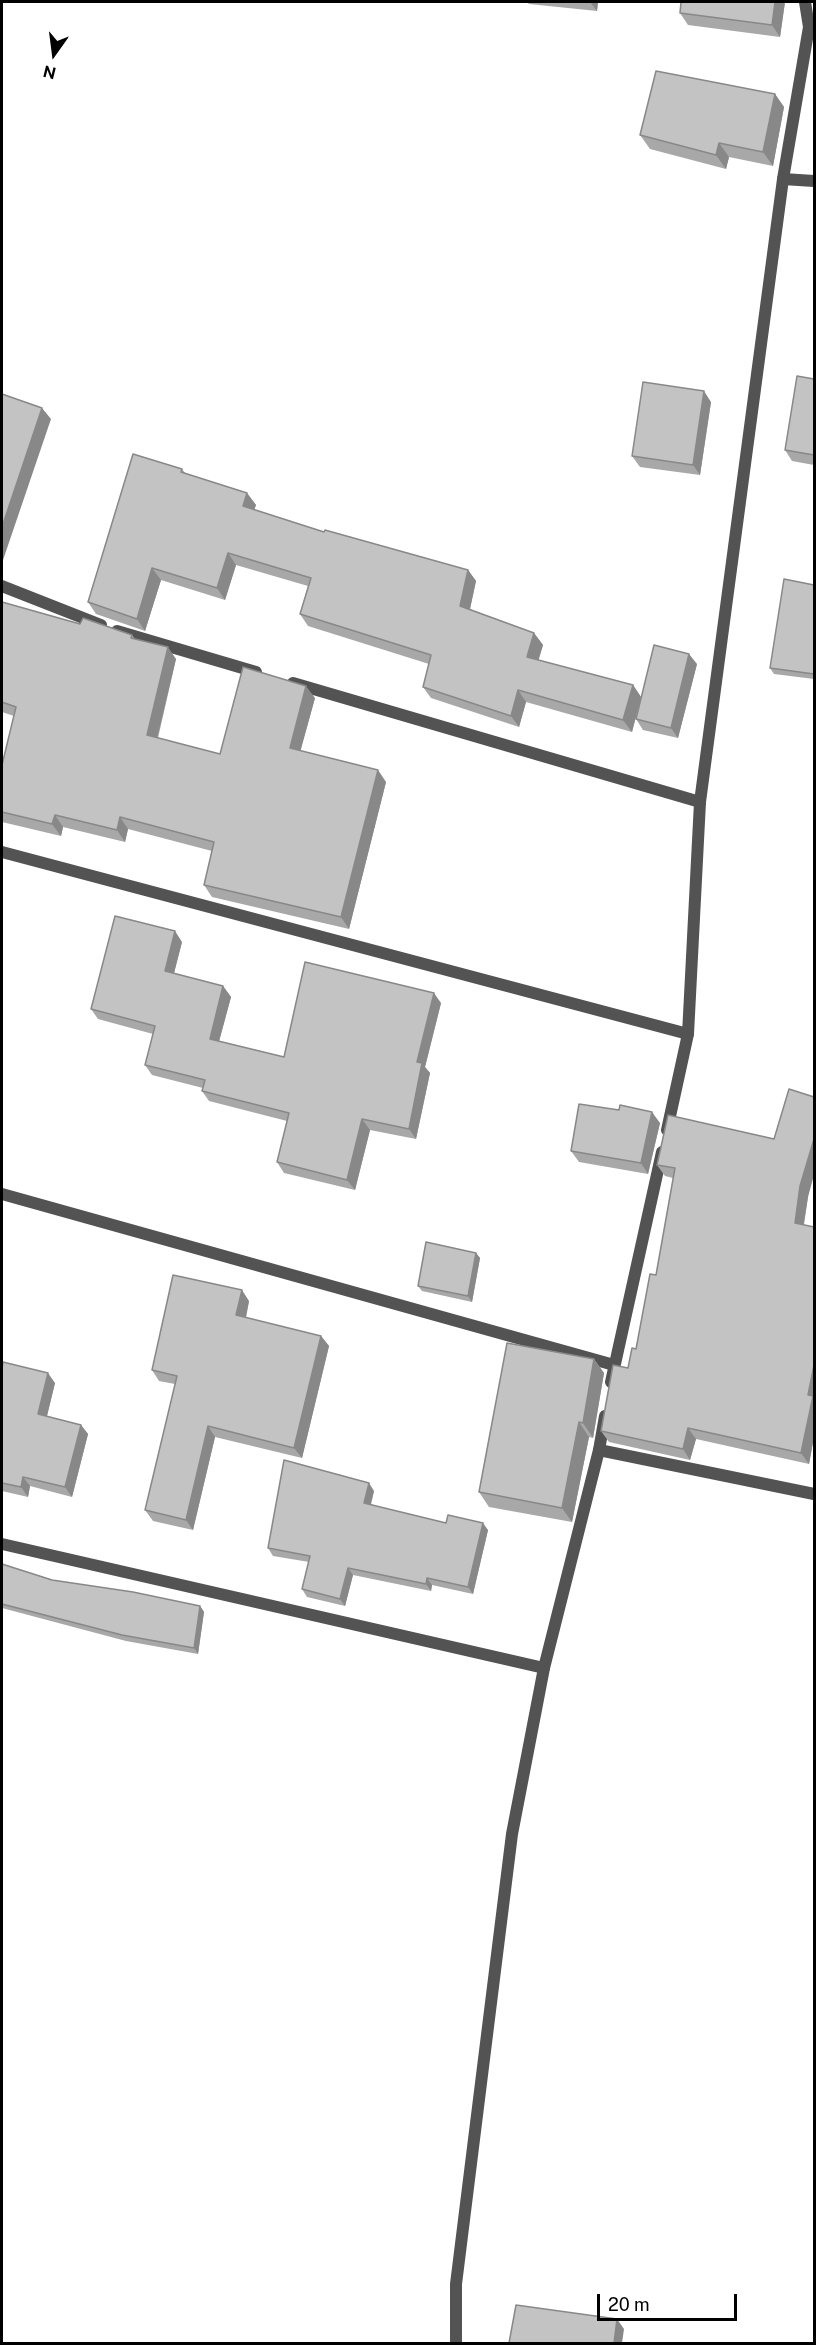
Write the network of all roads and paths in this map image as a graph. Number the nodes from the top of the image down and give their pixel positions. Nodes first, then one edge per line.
1 (806, 2) edge
2 (812, 27) edge
3 (783, 179) junction
4 (814, 181) edge
5 (2, 586) edge
6 (700, 802) junction
7 (2, 852) edge
8 (688, 1034) junction
9 (2, 1194) edge
10 (614, 1365) junction
11 (598, 1449) junction
12 (814, 1494) edge
13 (2, 1544) edge
14 (544, 1668) junction
15 (456, 2343) edge

1 - 2 street
2 - 3 street
3 - 4 street
3 - 6 street
5 - 6 street
6 - 8 street
7 - 8 street
8 - 10 street
9 - 10 street
10 - 11 street
11 - 12 street
11 - 14 street
13 - 14 street
14 - 15 street

